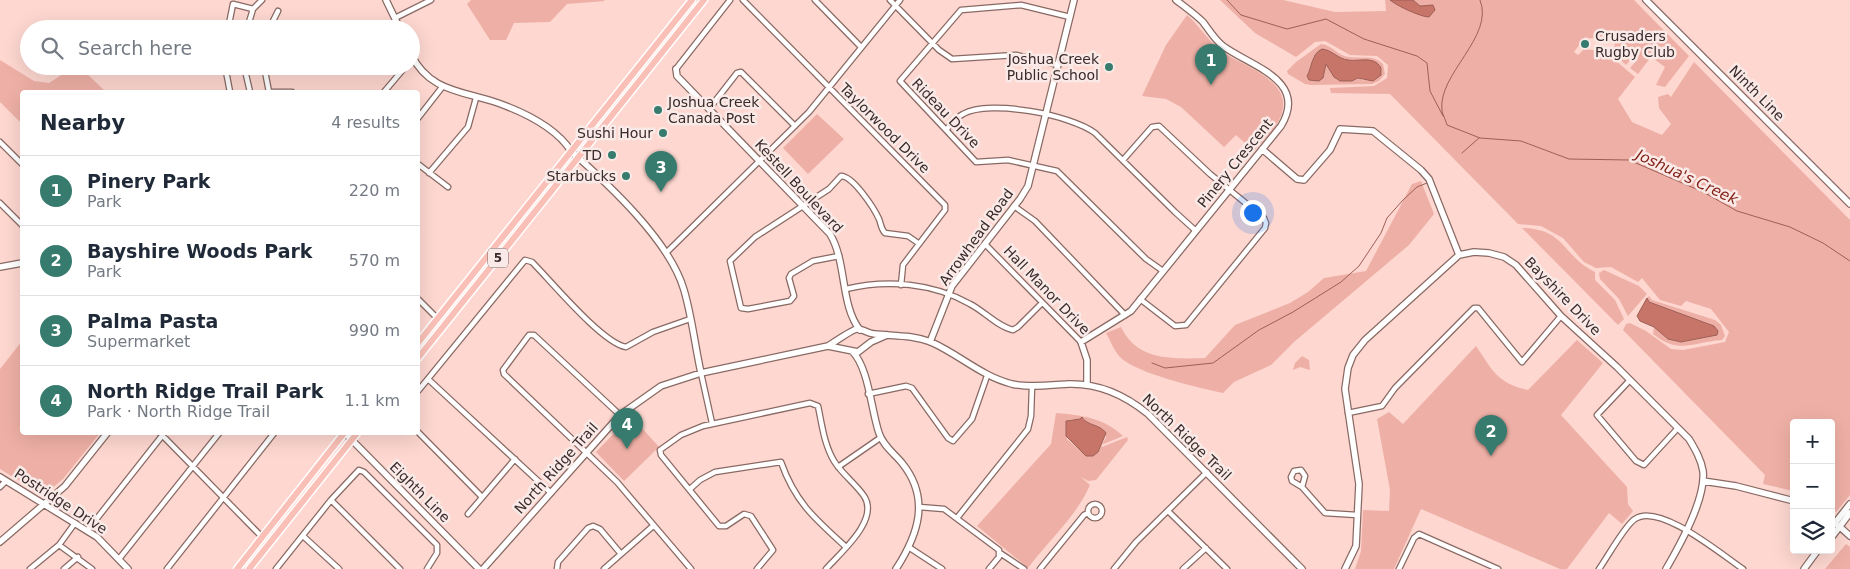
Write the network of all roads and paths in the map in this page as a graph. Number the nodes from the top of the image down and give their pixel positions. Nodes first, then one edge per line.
1 (262, 0) edge
2 (386, 0) edge
3 (430, 0) edge
4 (692, 0) edge
5 (704, 0) edge
6 (730, 0) edge
7 (743, 0) edge
8 (814, 0) edge
9 (890, 0) edge
10 (900, 0) edge
11 (1074, 0) edge
12 (1176, 0) edge
13 (1646, 0) edge
14 (896, 5) junction
15 (254, 9) junction
16 (278, 11) dead end
17 (1070, 17) junction
18 (395, 18) joint
19 (230, 20) edge
20 (250, 20) edge
21 (273, 20) edge
22 (933, 43) junction
23 (861, 47) junction
24 (1058, 65) junction
25 (420, 66) edge
26 (676, 69) joint
27 (227, 75) edge
28 (246, 75) edge
29 (266, 75) edge
30 (398, 75) edge
31 (442, 86) junction
32 (829, 88) junction
33 (230, 90) edge
34 (250, 90) edge
35 (269, 90) edge
36 (386, 90) edge
37 (476, 98) junction
38 (709, 109) junction
39 (420, 115) edge
40 (1046, 115) junction
41 (795, 126) junction
42 (946, 130) junction
43 (0, 142) edge
44 (1262, 149) junction
45 (571, 151) junction
46 (578, 157) junction
47 (1123, 160) junction
48 (20, 162) edge
49 (761, 162) junction
50 (1033, 165) junction
51 (420, 166) edge
52 (430, 173) junction
53 (448, 186) dead end
54 (1229, 190) junction
55 (0, 202) edge
56 (1850, 204) edge
57 (803, 205) junction
58 (1014, 206) junction
59 (20, 223) edge
60 (1196, 230) junction
61 (918, 243) junction
62 (985, 244) junction
63 (666, 253) junction
64 (1459, 255) junction
65 (839, 256) junction
66 (20, 263) edge
67 (0, 267) edge
68 (1164, 271) junction
69 (901, 285) junction
70 (846, 289) junction
71 (949, 294) junction
72 (1140, 299) junction
73 (420, 301) edge
74 (1042, 303) junction
75 (1125, 315) junction
76 (852, 316) junction
77 (1561, 316) junction
78 (437, 318) junction
79 (690, 319) junction
80 (861, 330) junction
81 (846, 334) junction
82 (886, 335) junction
83 (420, 339) edge
84 (930, 342) junction
85 (1081, 342) junction
86 (828, 346) junction
87 (865, 347) junction
88 (850, 350) junction
89 (420, 355) edge
90 (861, 363) junction
91 (701, 373) junction
92 (987, 376) junction
93 (428, 379) junction
94 (1630, 380) junction
95 (1087, 385) junction
96 (1032, 386) junction
97 (420, 389) edge
98 (868, 394) junction
99 (1348, 413) junction
100 (620, 415) junction
101 (712, 423) junction
102 (1677, 429) junction
103 (420, 434) edge
104 (106, 435) edge
105 (161, 435) edge
106 (163, 435) edge
107 (218, 435) edge
108 (274, 435) edge
109 (343, 435) edge
110 (346, 435) edge
111 (356, 435) edge
112 (880, 438) junction
113 (351, 441) junction
114 (587, 453) junction
115 (515, 459) junction
116 (193, 466) junction
117 (838, 467) junction
118 (1207, 472) junction
119 (3, 479) edge
120 (1703, 481) junction
121 (0, 487) edge
122 (1302, 488) dead end
123 (690, 489) junction
124 (551, 493) junction
125 (224, 497) junction
126 (482, 497) junction
127 (332, 500) junction
128 (1790, 500) edge
129 (44, 504) junction
130 (1850, 504) edge
131 (919, 507) junction
132 (1168, 511) junction
133 (1088, 513) dead end
134 (1850, 513) edge
135 (468, 514) dead end
136 (1358, 515) junction
137 (957, 518) junction
138 (75, 523) junction
139 (1836, 523) edge
140 (653, 526) junction
141 (87, 531) junction
142 (1685, 531) junction
143 (303, 536) junction
144 (1850, 536) edge
145 (262, 537) junction
146 (0, 542) edge
147 (59, 545) junction
148 (846, 547) junction
149 (910, 548) junction
150 (1206, 548) junction
151 (1000, 553) junction
152 (621, 554) junction
153 (1815, 554) edge
154 (78, 557) junction
155 (119, 559) junction
156 (334, 564) junction
157 (30, 569) edge
158 (64, 569) edge
159 (92, 569) edge
160 (128, 569) edge
161 (167, 569) edge
162 (237, 569) edge
163 (249, 569) edge
164 (276, 569) edge
165 (330, 569) edge
166 (339, 569) edge
167 (400, 569) edge
168 (427, 569) edge
169 (481, 569) edge
170 (557, 569) edge
171 (604, 569) edge
172 (691, 569) edge
173 (757, 569) edge
174 (826, 569) edge
175 (896, 569) edge
176 (942, 569) edge
177 (989, 569) edge
178 (1024, 569) edge
179 (1040, 569) edge
180 (1114, 569) edge
181 (1183, 569) edge
182 (1227, 569) edge
183 (1302, 569) edge
184 (1345, 569) edge
185 (1399, 569) edge
186 (1498, 569) edge
187 (1599, 569) edge
188 (1666, 569) edge
189 (1743, 569) edge
190 (1804, 569) edge

1 - 15 street
2 - 18 street
3 - 18 street
4 - 45 main road, 5
5 - 46 main road, 5
6 - 26 street
7 - 32 street, Taylorwood Drive
8 - 23 street
9 - 14 street
10 - 14 street
11 - 17 street, Arrowhead Road
12 - 44 street, Pinery Crescent
13 - 56 street, Ninth Line
14 - 22 street
14 - 23 street
15 - 19 street
15 - 20 street
16 - 21 street
17 - 22 street
17 - 24 street, Arrowhead Road
22 - 24 street
22 - 42 street, Rideau Drive
23 - 32 street
24 - 40 street, Arrowhead Road
25 - 31 street
26 - 38 street, Kestell Boulevard
27 - 33 street
28 - 34 street
29 - 35 street
30 - 36 street
31 - 37 street
31 - 39 street
32 - 41 street
32 - 61 street, Taylorwood Drive
37 - 45 street
37 - 52 street
38 - 41 street
38 - 49 street, Kestell Boulevard
40 - 42 street
40 - 47 street
40 - 50 street, Arrowhead Road
41 - 49 street
42 - 50 street, Rideau Drive
43 - 48 street
44 - 54 street, Pinery Crescent
44 - 64 street
45 - 46 street
45 - 78 main road, 5
46 - 63 street
46 - 89 main road, 5
47 - 54 street
47 - 60 street
49 - 57 street, Kestell Boulevard
49 - 63 street
50 - 58 street, Arrowhead Road
50 - 68 street, Rideau Drive
51 - 52 street
52 - 53 street
54 - 60 street, Pinery Crescent
54 - 72 street
55 - 59 street
57 - 61 street
57 - 65 street, Kestell Boulevard
57 - 65 street
58 - 62 street, Arrowhead Road
58 - 75 street
60 - 68 street, Pinery Crescent
61 - 69 street, Taylorwood Drive
62 - 71 street, Arrowhead Road
62 - 74 street, Hall Manor Drive
63 - 79 street
64 - 77 street, Bayshire Drive
64 - 99 street
65 - 70 street, Kestell Boulevard
66 - 67 street
68 - 72 street, Pinery Crescent
69 - 70 street
69 - 71 street
70 - 76 street, Kestell Boulevard
71 - 74 street
71 - 84 street, Arrowhead Road
72 - 75 street, Pinery Crescent
73 - 78 street
74 - 85 street, Hall Manor Drive
75 - 85 street, Pinery Crescent
76 - 80 street, Kestell Boulevard
76 - 81 street, Kestell Boulevard
77 - 94 street, Bayshire Drive
77 - 99 street
78 - 83 main road, 5
79 - 91 street
79 - 93 street
80 - 81 street
80 - 82 street, North Ridge Trail
80 - 87 street
81 - 86 street, North Ridge Trail
81 - 88 street
82 - 84 street, North Ridge Trail
82 - 87 street, North Ridge Trail
84 - 92 street, North Ridge Trail
85 - 95 street, Hall Manor Drive
86 - 88 street, North Ridge Trail
86 - 91 street, North Ridge Trail
87 - 88 street
87 - 90 street
88 - 90 street
90 - 98 street
91 - 100 street, North Ridge Trail
91 - 101 street
92 - 96 street, North Ridge Trail
92 - 98 street
93 - 97 street
93 - 115 street
94 - 102 street, Bayshire Drive
94 - 102 street
95 - 96 street, North Ridge Trail
95 - 118 street, North Ridge Trail
96 - 137 street
98 - 112 street
99 - 136 street
100 - 114 street, North Ridge Trail
100 - 114 street
101 - 117 street
101 - 123 street
102 - 120 street, Bayshire Drive
103 - 126 street
104 - 129 street
105 - 141 street
106 - 116 street
107 - 116 street
108 - 125 street
109 - 145 main road
110 - 113 street, Eighth Line
111 - 113 main road
112 - 117 street
112 - 131 street
113 - 163 main road
113 - 169 street, Eighth Line
114 - 124 street, North Ridge Trail
114 - 140 street
115 - 124 street
115 - 126 street
116 - 125 street
116 - 155 street
117 - 148 street
118 - 132 street
118 - 183 street, North Ridge Trail
119 - 121 street
119 - 129 street, Postridge Drive
120 - 128 street
120 - 142 street, Bayshire Drive
122 - 136 street
123 - 148 street
123 - 173 street
124 - 169 street, North Ridge Trail
125 - 145 street
125 - 161 street
126 - 135 street
127 - 143 street
127 - 167 street
127 - 168 street
129 - 138 street, Postridge Drive
129 - 146 street
130 - 139 street
131 - 137 street
131 - 149 street
132 - 150 street
132 - 180 street
133 - 179 street
134 - 139 street
136 - 184 street
137 - 151 street
138 - 141 street, Postridge Drive
138 - 147 street
139 - 144 street
140 - 152 street
140 - 172 street
141 - 155 street, Postridge Drive
142 - 187 street
142 - 188 street, Bayshire Drive
142 - 189 street
143 - 156 street
143 - 164 street
145 - 162 main road
147 - 154 street
147 - 157 street
148 - 174 street
149 - 175 street
149 - 176 street
150 - 181 street
150 - 182 street
151 - 177 street
151 - 178 street
152 - 170 street
152 - 171 street
153 - 190 street
154 - 158 street
154 - 159 street
155 - 160 street, Postridge Drive
156 - 165 street
156 - 166 street
185 - 186 street

